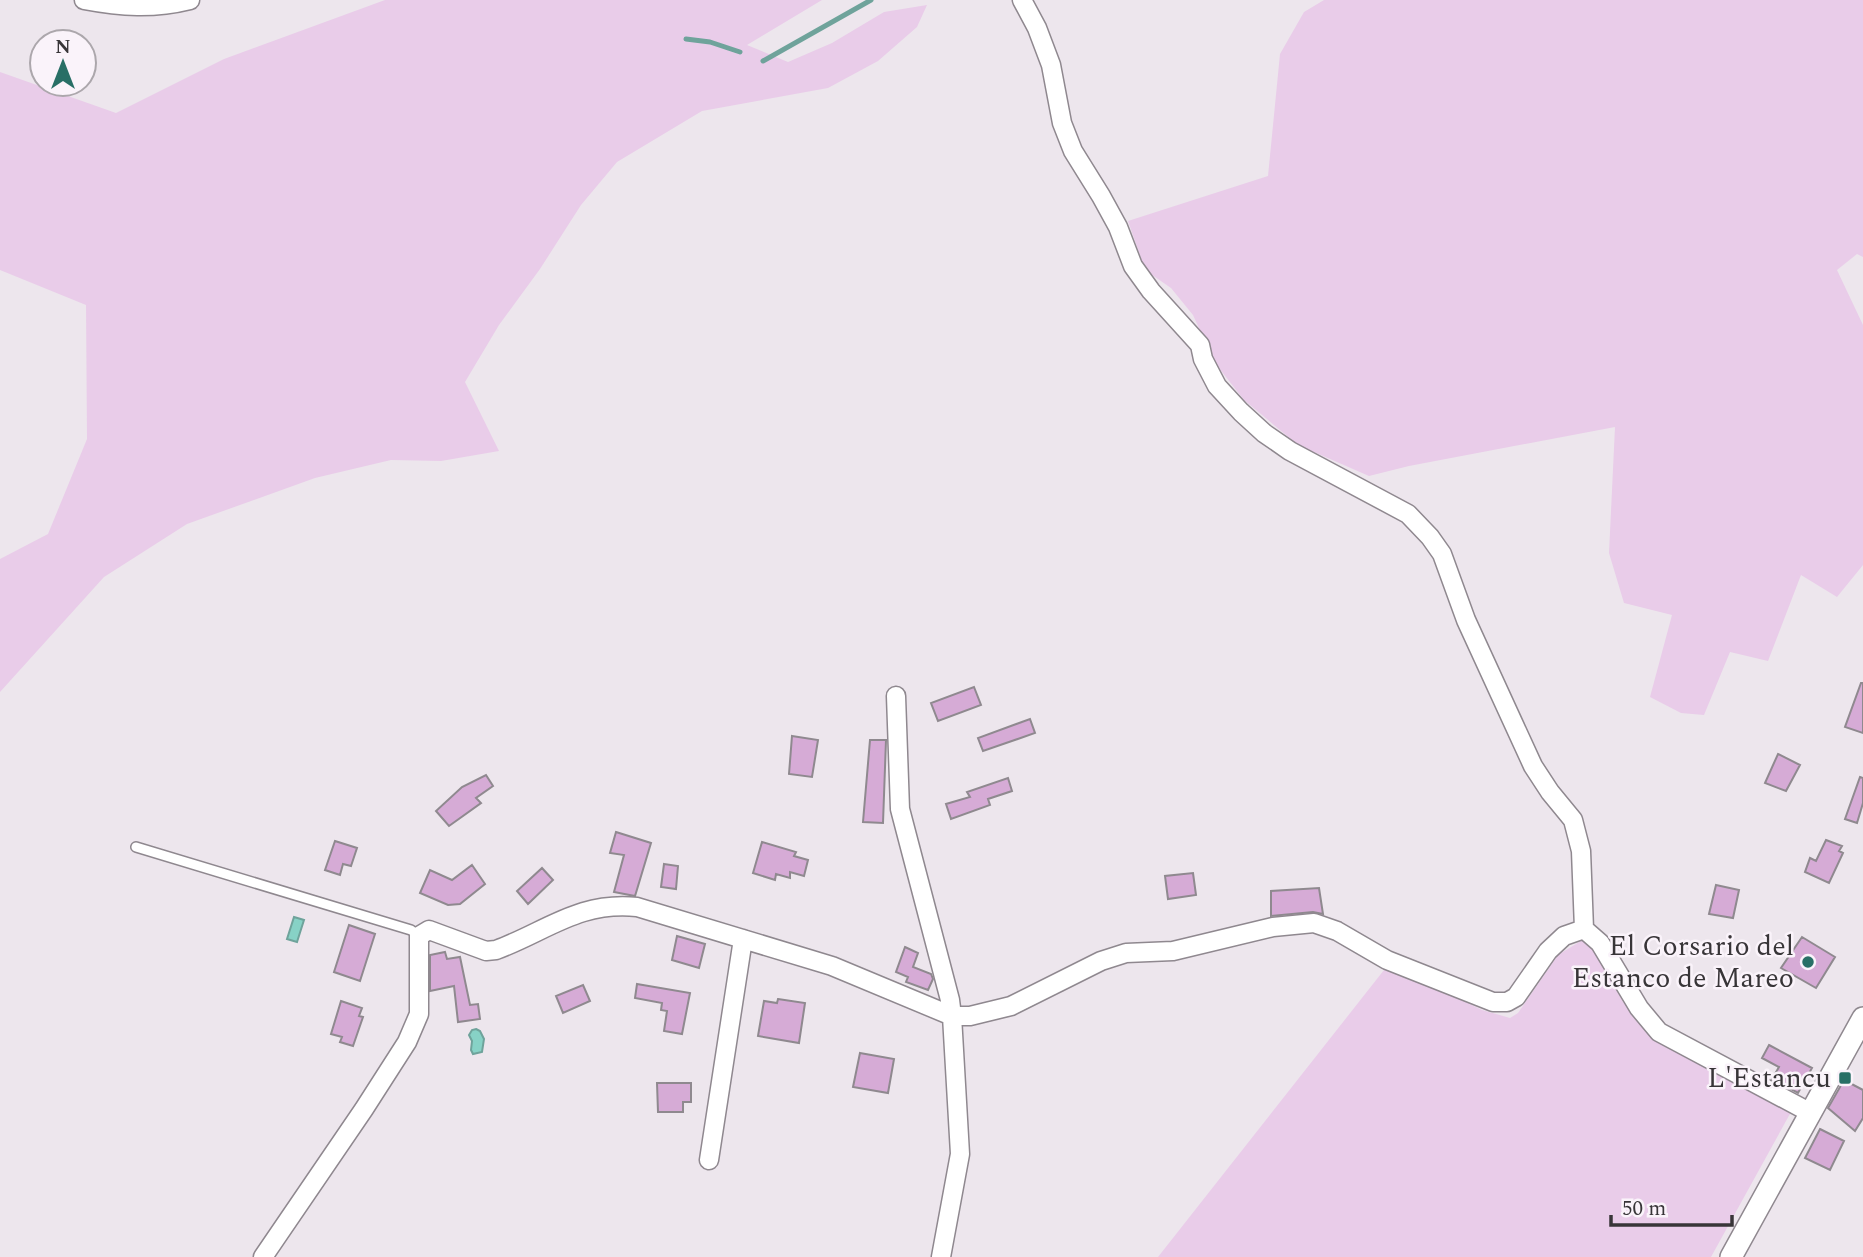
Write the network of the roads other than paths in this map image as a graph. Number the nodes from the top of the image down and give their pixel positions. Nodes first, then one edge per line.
1 (84, 0) edge
2 (190, 0) edge
3 (1022, 0) edge
4 (896, 696) dead end
5 (136, 847) dead end
6 (1584, 929) junction
7 (419, 936) junction
8 (743, 939) junction
9 (952, 1016) junction
10 (1863, 1018) edge
11 (1811, 1114) junction
12 (709, 1160) dead end
13 (264, 1257) edge
14 (941, 1257) edge
15 (1731, 1257) edge

1 - 2 street
3 - 6 street
4 - 9 street
5 - 7 lane
6 - 9 street
6 - 11 street
7 - 8 street
7 - 13 street
8 - 9 street
8 - 12 street
9 - 14 street
10 - 11 street
11 - 15 street

